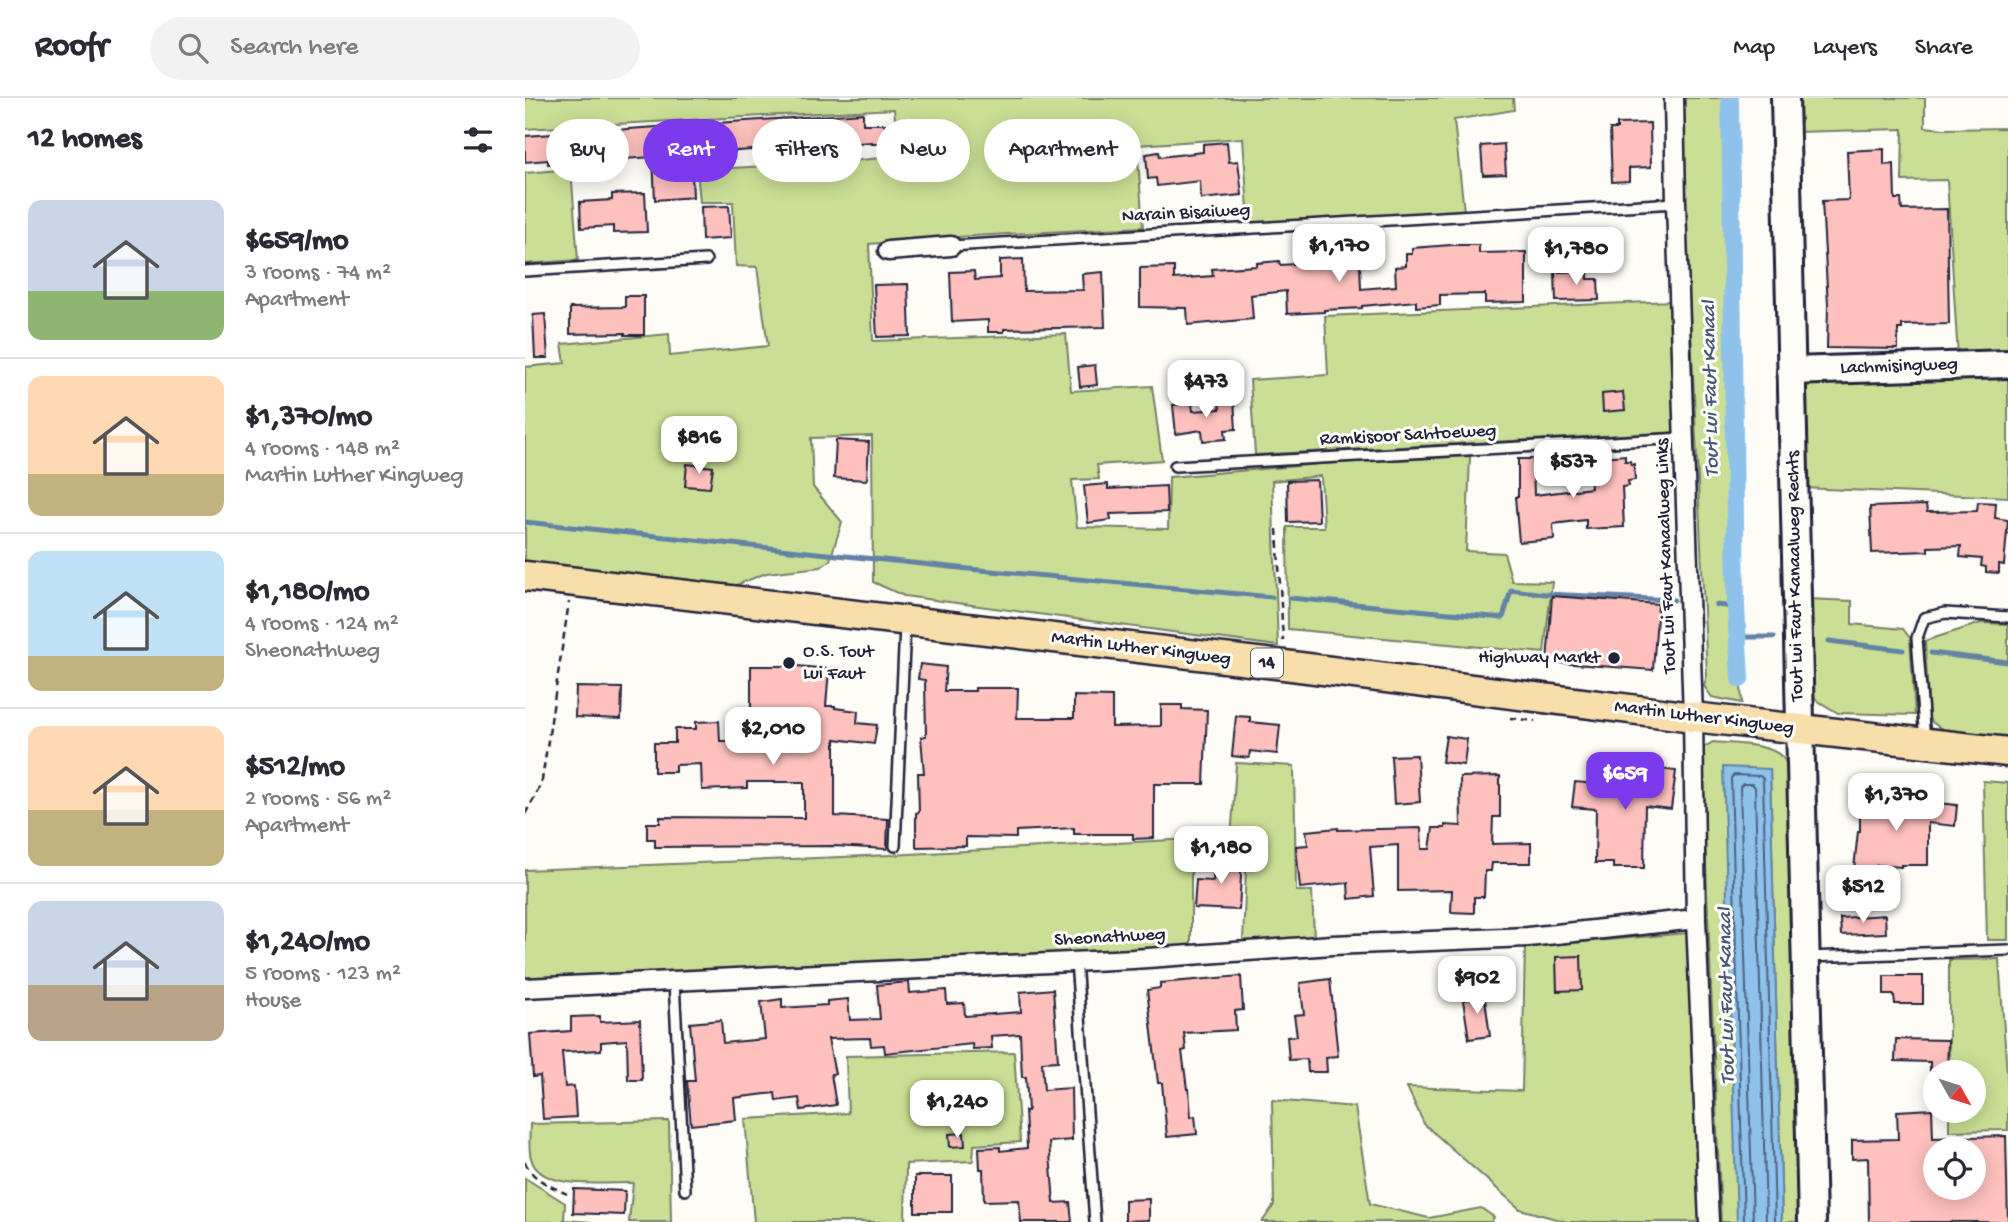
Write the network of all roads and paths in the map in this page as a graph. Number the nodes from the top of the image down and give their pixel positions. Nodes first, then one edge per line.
1 (1674, 98) edge
2 (1785, 98) edge
3 (1676, 203) junction
4 (951, 246) joint
5 (888, 251) dead end
6 (706, 260) dead end
7 (525, 271) edge
8 (2008, 363) edge
9 (1791, 372) junction
10 (1684, 438) junction
11 (1175, 466) dead end
12 (1277, 529) dead end
13 (525, 576) edge
14 (572, 582) junction
15 (2008, 617) edge
16 (905, 621) junction
17 (1285, 665) junction
18 (1693, 718) junction
19 (1800, 730) junction
20 (1926, 742) junction
21 (2008, 752) edge
22 (525, 814) edge
23 (895, 846) dead end
24 (1696, 919) junction
25 (2008, 950) edge
26 (1805, 958) junction
27 (1076, 961) junction
28 (674, 982) junction
29 (525, 988) edge
30 (525, 1162) edge
31 (685, 1190) dead end
32 (568, 1194) dead end
33 (1095, 1222) edge
34 (1709, 1222) edge
35 (1812, 1222) edge

1 - 3 street, Tout Lui Faut Kanaalweg Links
2 - 9 street, Tout Lui Faut Kanaalweg Rechts
3 - 4 lane, Narain Bisaiweg
3 - 10 street, Tout Lui Faut Kanaalweg Links
4 - 5 street
6 - 7 lane
8 - 9 street, Lachmisingweg
9 - 19 street, Tout Lui Faut Kanaalweg Rechts
10 - 11 lane, Ramkisoor Sahtoeweg
10 - 18 street, Tout Lui Faut Kanaalweg Links
12 - 17 path
13 - 14 main road, Martin Luther Kingweg / 14
14 - 16 main road, Martin Luther Kingweg / 14
14 - 22 path
15 - 20 lane
16 - 17 main road, Martin Luther Kingweg / 14
16 - 23 lane
17 - 18 main road, Martin Luther Kingweg / 14
18 - 19 main road, Martin Luther Kingweg / 14
18 - 24 street, Tout Lui Faut Kanaalweg Links
19 - 20 main road, Martin Luther Kingweg / 14
19 - 26 street, Tout Lui Faut Kanaalweg Rechts
20 - 21 main road, Martin Luther Kingweg / 14
24 - 27 street, Sheonathweg
24 - 34 street, Tout Lui Faut Kanaalweg Links
25 - 26 lane
26 - 35 street, Tout Lui Faut Kanaalweg Rechts
27 - 28 street, Sheonathweg
27 - 33 lane
28 - 29 street, Sheonathweg
28 - 31 lane
30 - 32 path

